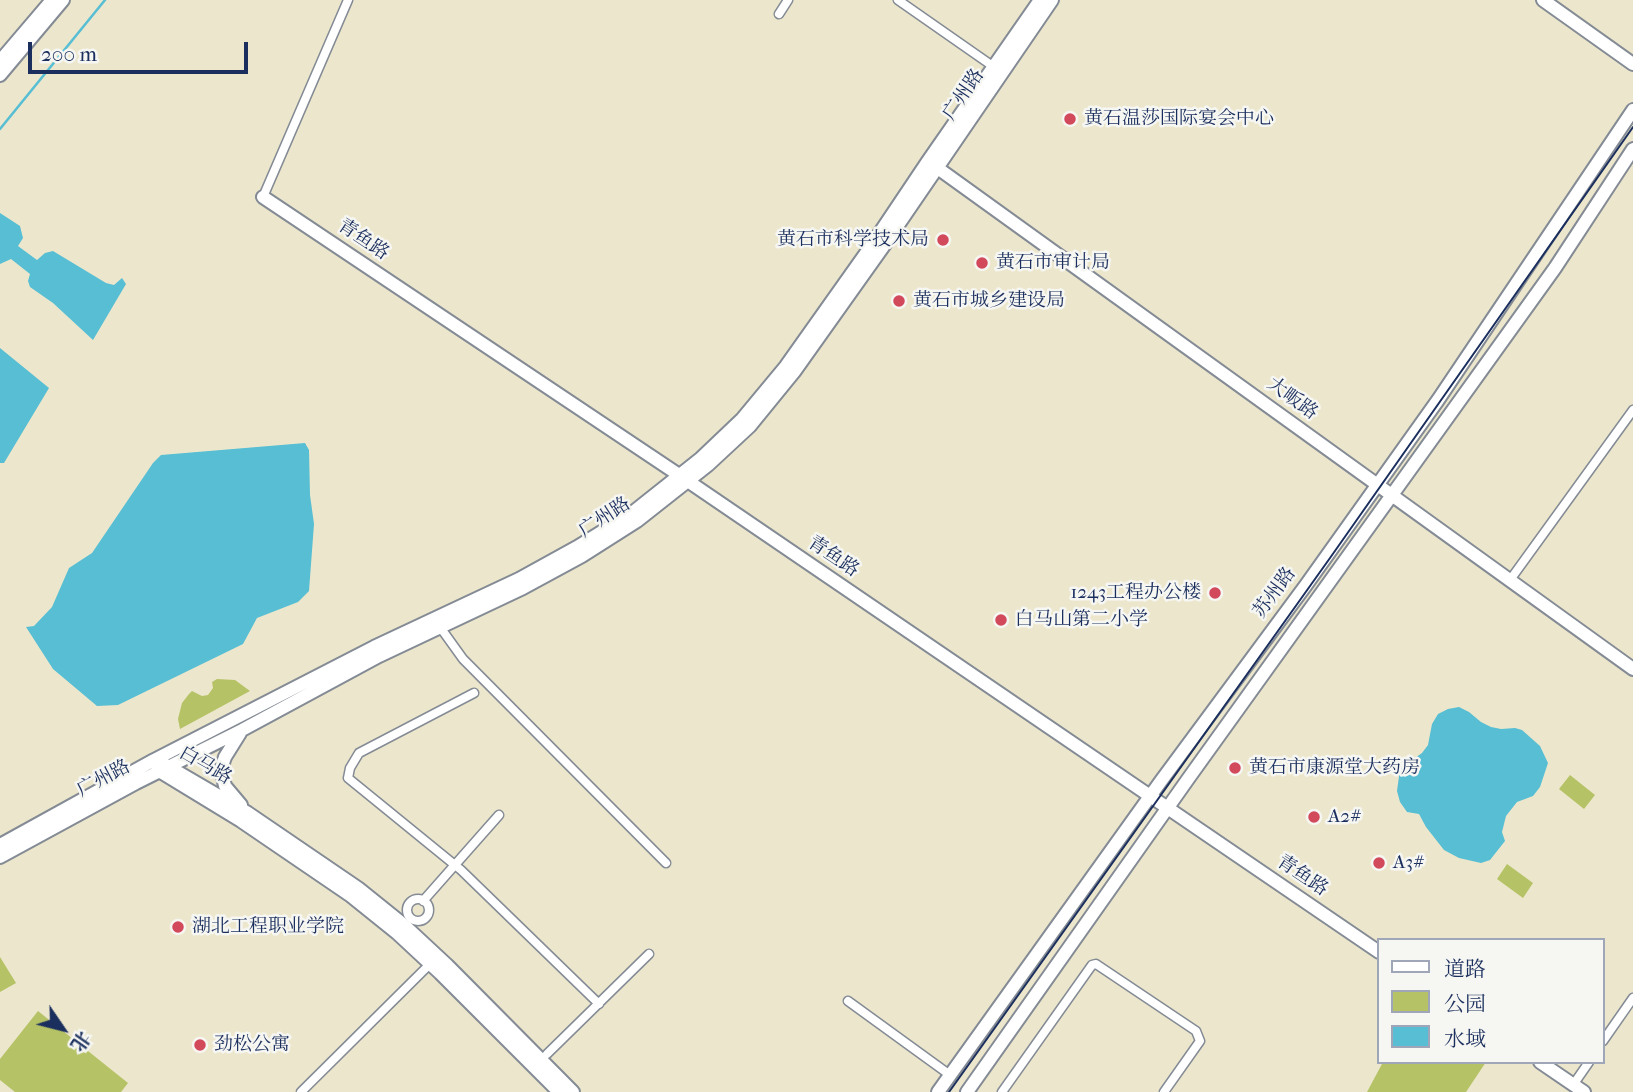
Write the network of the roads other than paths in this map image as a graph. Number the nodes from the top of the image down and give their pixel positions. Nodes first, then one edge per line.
1 (52, 0) edge
2 (63, 0) edge
3 (348, 0) edge
4 (788, 0) edge
5 (898, 0) edge
6 (1040, 0) edge
7 (1052, 0) edge
8 (1543, 0) edge
9 (779, 14) dead end
10 (0, 61) edge
11 (1633, 64) edge
12 (994, 67) junction
13 (0, 75) edge
14 (1633, 110) edge
15 (1633, 149) edge
16 (933, 164) junction
17 (263, 198) joint
18 (1633, 410) edge
19 (683, 478) junction
20 (1377, 484) junction
21 (1391, 494) junction
22 (1510, 580) junction
23 (440, 627) junction
24 (1633, 669) edge
25 (474, 693) dead end
26 (242, 730) junction
27 (161, 766) junction
28 (1151, 796) junction
29 (1168, 807) junction
30 (248, 813) junction
31 (499, 815) dead end
32 (0, 845) edge
33 (0, 857) edge
34 (666, 863) dead end
35 (456, 865) junction
36 (423, 901) junction
37 (1378, 951) edge
38 (649, 954) dead end
39 (434, 960) junction
40 (1633, 998) edge
41 (848, 1001) dead end
42 (599, 1004) junction
43 (1605, 1038) edge
44 (547, 1054) dead end
45 (1543, 1064) edge
46 (1588, 1064) edge
47 (950, 1074) junction
48 (1579, 1088) edge
49 (968, 1091) edge
50 (301, 1092) edge
51 (559, 1092) edge
52 (573, 1092) edge
53 (938, 1092) edge
54 (1002, 1092) edge
55 (1164, 1092) edge

1 - 10 main road
2 - 13 main road
3 - 17 street
4 - 9 street
5 - 12 street
6 - 12 main road, 广州路
7 - 16 main road, 广州路
8 - 11 main road
12 - 16 main road, 广州路
14 - 20 main road, 苏州路
15 - 21 main road, 苏州路
16 - 19 main road, 广州路
16 - 20 main road, 大畈路
17 - 19 main road, 青鱼路
18 - 22 street
19 - 23 main road, 广州路
19 - 27 main road, 广州路
19 - 28 main road, 青鱼路
20 - 21 main road, 大畈路
20 - 28 main road, 苏州路
21 - 22 main road, 大畈路
21 - 29 main road, 苏州路
22 - 24 main road, 大畈路
23 - 26 main road, 广州路
23 - 34 street
25 - 35 street
26 - 27 main road, 广州路
26 - 30 main road
27 - 30 main road, 白马路
27 - 32 main road, 广州路
27 - 33 main road, 广州路
27 - 39 main road, 白马路
28 - 29 main road, 青鱼路
28 - 47 main road, 苏州路
29 - 37 main road, 青鱼路
29 - 49 main road, 苏州路
30 - 39 main road, 白马路
31 - 35 street
35 - 36 street
35 - 42 street
36 - 36 street
38 - 42 street
39 - 50 street
39 - 51 main road, 白马路
39 - 52 main road, 白马路
40 - 43 street
41 - 47 street
42 - 44 street
45 - 48 main road
46 - 48 street
47 - 53 main road, 苏州路
54 - 55 street

